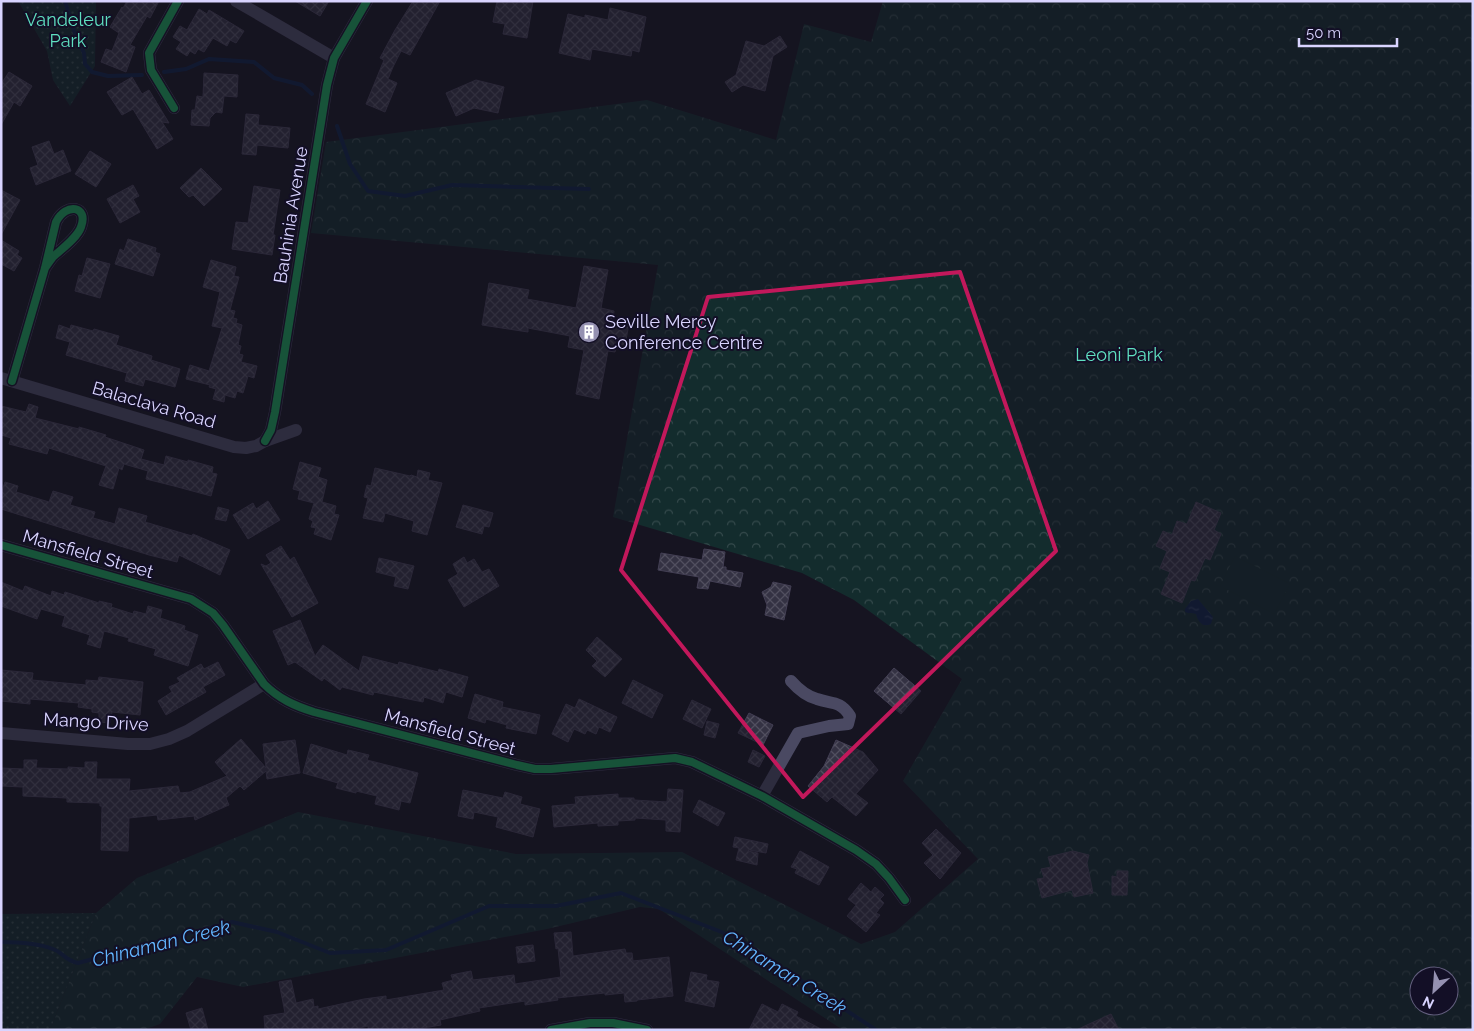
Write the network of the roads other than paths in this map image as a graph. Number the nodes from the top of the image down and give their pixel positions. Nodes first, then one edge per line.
1 (178, 1) edge
2 (236, 1) edge
3 (367, 1) edge
4 (334, 58) junction
5 (174, 108) dead end
6 (45, 268) dead end
7 (7, 380) edge
8 (296, 430) dead end
9 (265, 441) junction
10 (1, 545) edge
11 (791, 681) dead end
12 (264, 684) junction
13 (1, 733) edge
14 (762, 796) junction
15 (905, 900) dead end
16 (551, 1030) edge
17 (647, 1030) edge

1 - 5 street
2 - 4 street
3 - 4 street, Bauhinia Avenue
4 - 9 street, Bauhinia Avenue
6 - 7 street
7 - 9 street, Balaclava Road
8 - 9 street, Balaclava Road
10 - 12 street, Mansfield Street
11 - 14 street
12 - 13 street, Mango Drive
12 - 14 street, Mansfield Street
14 - 15 street, Mansfield Street
16 - 17 street

